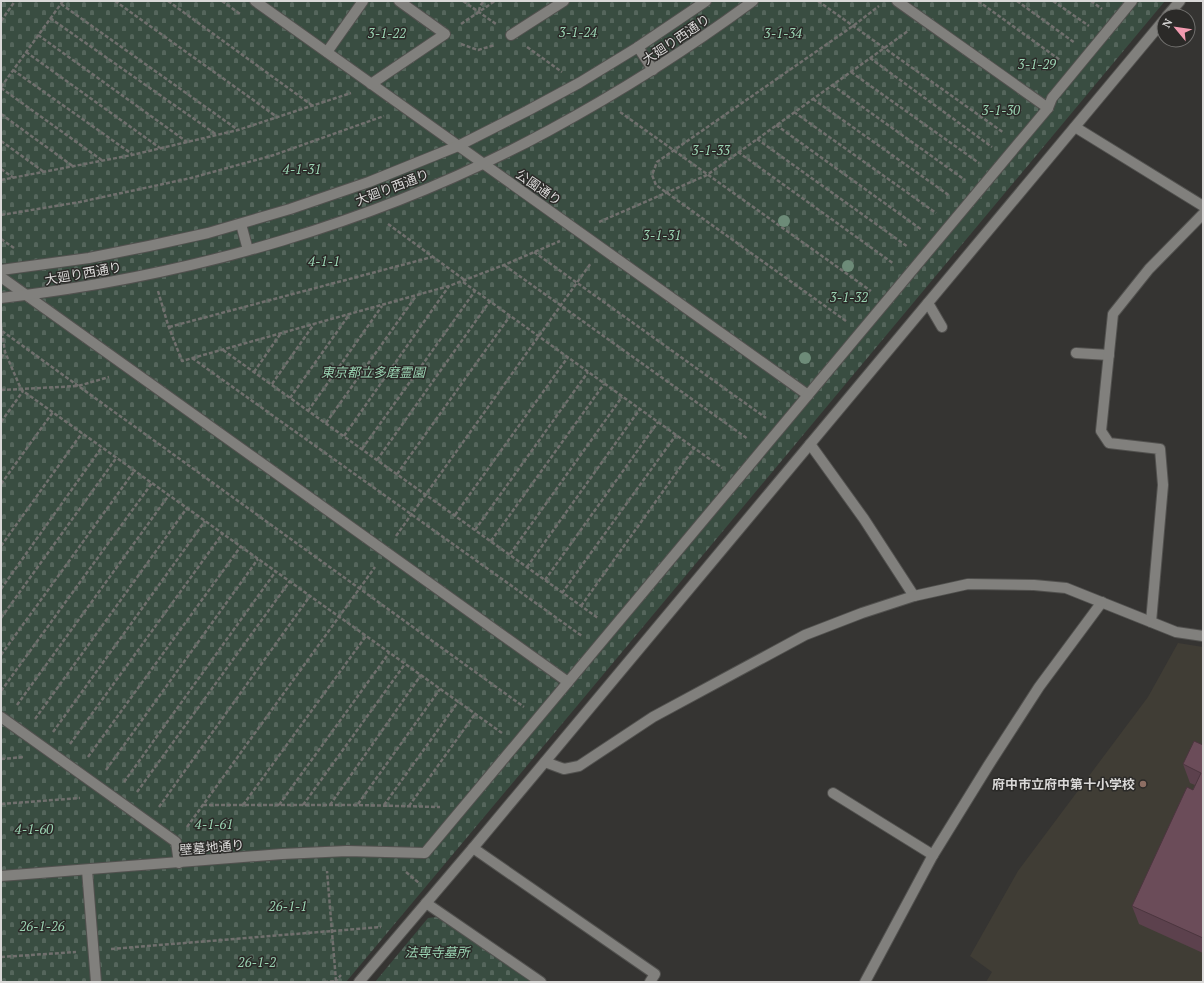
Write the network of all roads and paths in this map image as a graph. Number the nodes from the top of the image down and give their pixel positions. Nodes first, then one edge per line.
1 (15, 1) edge
2 (115, 1) edge
3 (168, 1) edge
4 (255, 1) edge
5 (363, 1) edge
6 (398, 1) edge
7 (484, 1) edge
8 (495, 1) edge
9 (564, 1) edge
10 (706, 1) edge
11 (753, 1) edge
12 (818, 1) edge
13 (898, 1) edge
14 (978, 1) edge
15 (1017, 1) edge
16 (1053, 1) edge
17 (1132, 1) edge
18 (62, 2) edge
19 (882, 3) dead end
20 (479, 12) junction
21 (50, 18) junction
22 (1, 21) edge
23 (853, 26) junction
24 (911, 29) dead end
25 (1156, 30) edge
26 (445, 34) junction
27 (511, 35) joint
28 (38, 36) junction
29 (1103, 36) junction
30 (638, 47) junction
31 (884, 48) junction
32 (26, 52) junction
33 (327, 52) junction
34 (1089, 53) junction
35 (870, 58) junction
36 (13, 70) junction
37 (653, 70) junction
38 (1074, 70) junction
39 (851, 72) junction
40 (371, 84) junction
41 (832, 85) junction
42 (1, 88) edge
43 (351, 93) dead end
44 (813, 99) junction
45 (314, 106) junction
46 (1048, 108) junction
47 (619, 112) dead end
48 (794, 112) junction
49 (1, 114) edge
50 (384, 116) dead end
51 (278, 118) junction
52 (776, 125) junction
53 (1075, 127) junction
54 (238, 130) junction
55 (217, 135) junction
56 (1009, 137) dead end
57 (757, 138) junction
58 (1, 141) edge
59 (188, 142) junction
60 (458, 146) junction
61 (160, 148) junction
62 (994, 148) dead end
63 (673, 150) junction
64 (738, 152) junction
65 (132, 155) junction
66 (103, 161) junction
67 (483, 163) junction
68 (74, 167) junction
69 (984, 167) dead end
70 (1, 169) edge
71 (45, 173) junction
72 (707, 174) junction
73 (14, 178) junction
74 (1, 180) edge
75 (970, 184) dead end
76 (666, 192) junction
77 (952, 198) dead end
78 (1203, 206) edge
79 (377, 208) junction
80 (938, 214) dead end
81 (1203, 214) edge
82 (1, 215) edge
83 (241, 224) junction
84 (578, 231) junction
85 (924, 231) dead end
86 (1, 239) edge
87 (910, 248) dead end
88 (248, 250) junction
89 (20, 252) dead end
90 (533, 252) junction
91 (432, 257) junction
92 (593, 260) dead end
93 (504, 265) junction
94 (896, 265) dead end
95 (1, 270) edge
96 (154, 273) junction
97 (1, 277) edge
98 (464, 281) junction
99 (577, 283) junction
100 (449, 286) junction
101 (475, 291) junction
102 (873, 293) dead end
103 (26, 295) junction
104 (416, 296) junction
105 (1, 298) edge
106 (490, 301) junction
107 (928, 303) junction
108 (382, 305) junction
109 (561, 306) junction
110 (349, 314) junction
111 (510, 316) junction
112 (314, 324) junction
113 (1, 326) edge
114 (169, 327) junction
115 (942, 327) dead end
116 (2, 331) edge
117 (861, 331) junction
118 (281, 333) junction
119 (539, 337) junction
120 (223, 349) junction
121 (1, 352) edge
122 (5, 352) junction
123 (1076, 353) dead end
124 (1109, 355) junction
125 (568, 357) junction
126 (1, 358) edge
127 (192, 358) junction
128 (254, 372) junction
129 (588, 372) junction
130 (114, 376) dead end
131 (272, 384) junction
132 (604, 384) junction
133 (78, 386) junction
134 (1, 390) edge
135 (22, 390) junction
136 (808, 395) junction
137 (622, 396) junction
138 (290, 398) junction
139 (640, 409) junction
140 (308, 411) junction
141 (53, 412) junction
142 (768, 419) dead end
143 (1, 422) edge
144 (658, 422) junction
145 (326, 423) junction
146 (82, 432) junction
147 (676, 435) junction
148 (344, 436) junction
149 (750, 440) dead end
150 (810, 444) junction
151 (102, 447) junction
152 (694, 448) junction
153 (362, 449) junction
154 (117, 458) junction
155 (377, 460) junction
156 (135, 470) junction
157 (725, 470) dead end
158 (397, 474) junction
159 (152, 483) junction
160 (1, 484) edge
161 (169, 495) junction
162 (426, 495) junction
163 (187, 508) junction
164 (412, 515) junction
165 (455, 515) junction
166 (205, 521) junction
167 (475, 530) junction
168 (223, 533) junction
169 (393, 541) dead end
170 (491, 541) junction
171 (1, 546) edge
172 (241, 546) junction
173 (510, 554) junction
174 (258, 559) junction
175 (378, 563) dead end
176 (527, 567) junction
177 (276, 571) junction
178 (545, 580) junction
179 (290, 581) junction
180 (359, 588) junction
181 (1, 589) edge
182 (562, 593) junction
183 (310, 596) junction
184 (914, 596) junction
185 (1102, 602) junction
186 (581, 606) junction
187 (339, 617) junction
188 (1, 618) edge
189 (600, 620) dead end
190 (1151, 622) junction
191 (366, 636) junction
192 (1203, 636) edge
193 (585, 639) dead end
194 (389, 652) junction
195 (1, 655) edge
196 (405, 664) junction
197 (422, 675) junction
198 (568, 682) junction
199 (440, 689) junction
200 (1, 691) edge
201 (458, 702) junction
202 (528, 710) dead end
203 (476, 714) junction
204 (4, 719) edge
205 (24, 734) junction
206 (506, 736) dead end
207 (42, 746) junction
208 (59, 759) junction
209 (545, 762) junction
210 (77, 772) junction
211 (95, 784) junction
212 (833, 793) dead end
213 (112, 796) junction
214 (1, 804) edge
215 (278, 805) junction
216 (303, 805) junction
217 (330, 805) junction
218 (357, 805) junction
219 (384, 805) junction
220 (202, 806) junction
221 (243, 806) junction
222 (409, 806) junction
223 (127, 807) junction
224 (447, 808) dead end
225 (148, 822) junction
226 (176, 842) junction
227 (473, 848) junction
228 (933, 855) junction
229 (179, 863) junction
230 (87, 870) junction
231 (319, 871) dead end
232 (327, 871) junction
233 (333, 871) dead end
234 (405, 871) dead end
235 (1, 876) edge
236 (434, 895) junction
237 (426, 903) junction
238 (382, 927) dead end
239 (332, 931) junction
240 (93, 951) junction
241 (1, 957) edge
242 (96, 982) edge
243 (324, 982) edge
244 (359, 982) edge
245 (541, 982) edge
246 (650, 982) edge
247 (865, 982) edge

1 - 22 path
2 - 51 path
3 - 45 path
4 - 33 street, 公園通り
5 - 33 street
6 - 26 street
7 - 20 path
8 - 20 path
9 - 27 street
10 - 30 street, 大廻り西通り
11 - 37 street, 大廻り西通り
12 - 23 path
13 - 46 street
14 - 38 path
15 - 34 path
16 - 29 path
17 - 29 street
18 - 21 path
18 - 54 path
19 - 23 path
20 - 26 path
21 - 28 path
21 - 55 path
23 - 31 path
23 - 63 path
24 - 31 path
25 - 53 street
26 - 27 path
26 - 40 street
28 - 32 path
28 - 59 path
29 - 34 street
30 - 37 street
30 - 60 street, 大廻り西通り
31 - 35 path
31 - 56 path
32 - 36 path
32 - 61 path
33 - 40 street, 公園通り
34 - 38 street
35 - 39 path
35 - 62 path
36 - 42 path
36 - 65 path
37 - 67 street, 大廻り西通り
38 - 46 street
39 - 41 path
39 - 69 path
40 - 60 street, 公園通り
41 - 44 path
41 - 75 path
42 - 66 path
43 - 45 path
44 - 48 path
44 - 77 path
45 - 51 path
46 - 117 street
47 - 63 path
48 - 52 path
48 - 80 path
49 - 68 path
50 - 82 path
51 - 54 path
52 - 57 path
52 - 85 path
53 - 78 street
53 - 107 street
54 - 55 path
55 - 59 path
57 - 64 path
57 - 87 path
58 - 71 path
59 - 61 path
60 - 67 street, 公園通り
60 - 83 street, 大廻り西通り
61 - 65 path
63 - 72 path
63 - 76 path
64 - 72 path
64 - 94 path
65 - 66 path
66 - 68 path
67 - 79 street, 大廻り西通り
67 - 84 street, 公園通り
68 - 71 path
70 - 73 path
71 - 73 path
72 - 76 path
72 - 102 path
73 - 74 path
76 - 84 path
76 - 117 path
79 - 88 street, 大廻り西通り
79 - 91 path
81 - 124 street
83 - 88 street
83 - 95 street, 大廻り西通り
84 - 90 path
84 - 136 street, 公園通り
86 - 89 path
88 - 96 street, 大廻り西通り
90 - 93 path
90 - 99 path
91 - 98 path
91 - 114 path
92 - 99 path
93 - 98 path
93 - 109 path
96 - 103 street, 大廻り西通り
96 - 114 path
97 - 103 street
98 - 100 path
98 - 101 path
99 - 109 path
99 - 142 path
100 - 104 path
100 - 148 path
101 - 106 path
101 - 153 path
103 - 105 street, 大廻り西通り
103 - 198 street
104 - 108 path
104 - 145 path
106 - 111 path
106 - 155 path
107 - 115 street
107 - 150 street
108 - 110 path
108 - 140 path
109 - 119 path
109 - 149 path
110 - 112 path
110 - 138 path
111 - 119 path
111 - 158 path
112 - 118 path
112 - 131 path
113 - 116 path
114 - 127 path
116 - 122 path
116 - 133 path
117 - 136 street
118 - 120 path
118 - 128 path
119 - 125 path
119 - 162 path
120 - 127 path
120 - 128 path
121 - 122 path
122 - 126 path
122 - 135 path
123 - 124 street
124 - 190 street
125 - 129 path
125 - 165 path
127 - 164 path
128 - 131 path
129 - 132 path
129 - 167 path
130 - 133 path
131 - 138 path
132 - 137 path
132 - 170 path
133 - 135 path
133 - 180 path
134 - 135 path
135 - 141 path
135 - 143 path
136 - 198 street
137 - 139 path
137 - 173 path
138 - 140 path
139 - 144 path
139 - 176 path
140 - 145 path
141 - 146 path
141 - 160 path
144 - 147 path
144 - 178 path
145 - 148 path
146 - 151 path
146 - 171 path
147 - 152 path
147 - 182 path
148 - 153 path
150 - 184 street
150 - 209 street
151 - 154 path
151 - 181 path
152 - 157 path
152 - 186 path
153 - 155 path
154 - 156 path
154 - 188 path
155 - 158 path
156 - 159 path
156 - 195 path
158 - 162 path
159 - 161 path
159 - 200 path
161 - 163 path
161 - 204 path
162 - 164 path
162 - 165 path
163 - 166 path
163 - 205 path
164 - 169 path
164 - 193 path
165 - 167 path
166 - 168 path
166 - 207 path
167 - 170 path
168 - 172 path
168 - 208 path
170 - 173 path
172 - 174 path
172 - 210 path
173 - 176 path
174 - 177 path
174 - 211 path
175 - 180 path
176 - 178 path
177 - 179 path
177 - 213 path
178 - 182 path
179 - 183 path
179 - 223 path
180 - 187 path
180 - 202 path
182 - 186 path
183 - 187 path
183 - 225 path
184 - 185 street
184 - 209 street
185 - 190 street
185 - 228 street
186 - 189 path
187 - 191 path
187 - 220 path
190 - 192 street
191 - 194 path
191 - 221 path
194 - 196 path
194 - 215 path
196 - 197 path
196 - 216 path
197 - 199 path
197 - 217 path
198 - 229 street, 壁墓地通り
199 - 201 path
199 - 218 path
201 - 203 path
201 - 219 path
203 - 206 path
203 - 222 path
204 - 205 street
205 - 207 street
207 - 208 street
208 - 210 street
209 - 227 street
210 - 211 street
211 - 213 street
212 - 228 street
213 - 214 path
213 - 223 street
215 - 216 path
215 - 221 path
216 - 217 path
217 - 218 path
218 - 219 path
219 - 222 path
220 - 221 path
220 - 226 path
222 - 224 path
223 - 225 street
225 - 226 street
226 - 229 street
227 - 236 street
227 - 246 street
228 - 247 street
229 - 230 street, 壁墓地通り
230 - 235 street, 壁墓地通り
230 - 240 street
231 - 232 path
232 - 233 path
232 - 239 path
234 - 236 path
236 - 237 street
237 - 244 street
237 - 245 street
238 - 239 path
239 - 240 path
239 - 243 path
240 - 241 path
240 - 242 street

